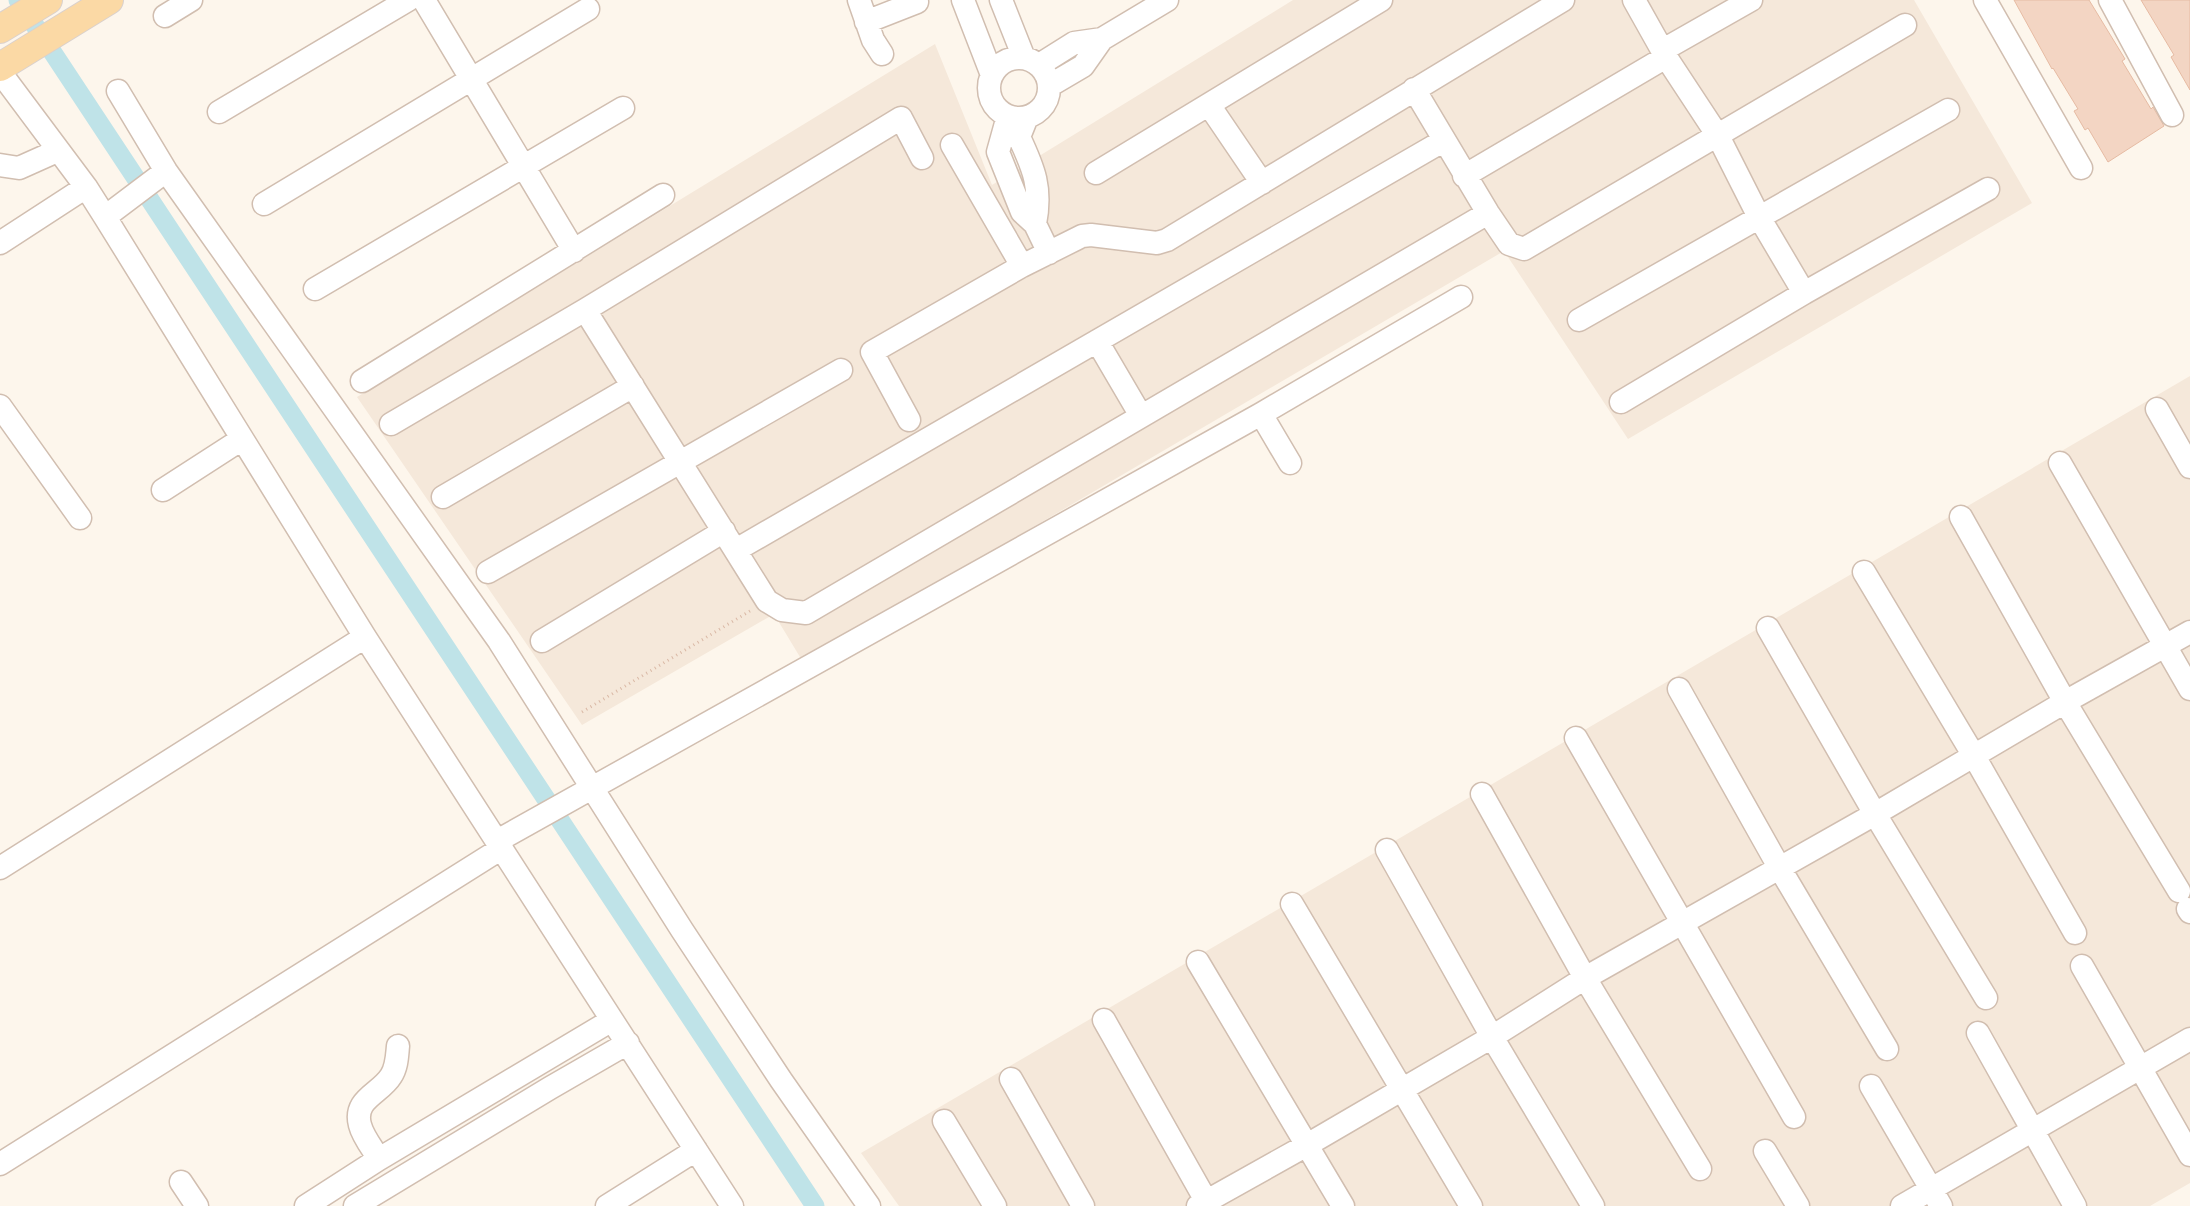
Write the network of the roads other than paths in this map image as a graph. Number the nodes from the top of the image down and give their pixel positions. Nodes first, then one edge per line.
1 (48, 0) edge
2 (109, 0) edge
3 (191, 0) edge
4 (408, 0) edge
5 (424, 0) edge
6 (859, 0) edge
7 (963, 0) edge
8 (1001, 0) edge
9 (1167, 0) edge
10 (1381, 0) edge
11 (1563, 0) edge
12 (1634, 0) edge
13 (1751, 0) edge
14 (1985, 0) edge
15 (2110, 0) edge
16 (917, 2) dead end
17 (588, 9) dead end
18 (165, 16) dead end
19 (866, 22) junction
20 (1905, 25) dead end
21 (2, 28) edge
22 (1102, 39) junction
23 (882, 54) dead end
24 (1665, 54) junction
25 (11, 60) edge
26 (1032, 62) junction
27 (0, 72) edge
28 (992, 75) junction
29 (471, 79) junction
30 (1049, 86) junction
31 (1414, 89) junction
32 (118, 91) dead end
33 (1209, 104) junction
34 (623, 108) dead end
35 (1948, 110) dead end
36 (219, 112) dead end
37 (2172, 115) dead end
38 (1017, 116) junction
39 (1718, 136) junction
40 (1443, 141) junction
41 (952, 145) dead end
42 (58, 151) junction
43 (922, 158) dead end
44 (0, 165) edge
45 (523, 166) junction
46 (2081, 168) dead end
47 (1096, 173) dead end
48 (1464, 176) junction
49 (149, 183) junction
50 (1262, 183) junction
51 (86, 188) junction
52 (1988, 189) dead end
53 (663, 195) dead end
54 (264, 204) dead end
55 (1488, 213) junction
56 (105, 217) junction
57 (1759, 217) junction
58 (0, 243) edge
59 (574, 251) junction
60 (1049, 252) junction
61 (1022, 266) junction
62 (315, 289) dead end
63 (1804, 293) junction
64 (1461, 296) dead end
65 (585, 310) junction
66 (1579, 320) dead end
67 (1097, 341) junction
68 (841, 370) dead end
69 (362, 381) dead end
70 (633, 386) junction
71 (1621, 402) dead end
72 (0, 406) edge
73 (2157, 409) dead end
74 (1261, 414) junction
75 (1141, 416) junction
76 (909, 420) dead end
77 (391, 424) dead end
78 (242, 439) junction
79 (680, 461) junction
80 (1290, 463) dead end
81 (2060, 463) dead end
82 (2190, 467) edge
83 (163, 490) dead end
84 (443, 497) dead end
85 (1961, 517) dead end
86 (80, 518) dead end
87 (730, 541) junction
88 (488, 572) dead end
89 (1864, 572) dead end
90 (1768, 628) dead end
91 (2190, 632) edge
92 (364, 637) junction
93 (542, 641) dead end
94 (2166, 646) junction
95 (1679, 689) dead end
96 (2190, 689) edge
97 (2065, 702) junction
98 (1576, 738) dead end
99 (1974, 756) junction
100 (584, 791) junction
101 (1482, 794) dead end
102 (1875, 814) junction
103 (504, 840) junction
104 (1387, 850) dead end
105 (1779, 867) junction
106 (0, 868) edge
107 (1292, 904) dead end
108 (2186, 904) edge
109 (1683, 923) junction
110 (2075, 932) dead end
111 (1198, 962) dead end
112 (2082, 966) dead end
113 (1585, 978) junction
114 (1986, 998) dead end
115 (612, 1020) junction
116 (1104, 1020) dead end
117 (1978, 1033) dead end
118 (1492, 1037) junction
119 (2190, 1039) edge
120 (628, 1044) junction
121 (398, 1046) dead end
122 (1887, 1049) dead end
123 (2140, 1068) junction
124 (1011, 1079) dead end
125 (1871, 1086) dead end
126 (1403, 1088) junction
127 (1794, 1117) dead end
128 (944, 1121) dead end
129 (2033, 1130) junction
130 (1307, 1145) junction
131 (696, 1150) junction
132 (1765, 1151) dead end
133 (2190, 1155) edge
134 (379, 1159) junction
135 (0, 1164) edge
136 (1700, 1169) dead end
137 (181, 1182) dead end
138 (1936, 1198) edge
139 (1205, 1204) edge
140 (196, 1206) edge
141 (306, 1206) edge
142 (355, 1206) edge
143 (608, 1206) edge
144 (732, 1206) edge
145 (869, 1206) edge
146 (995, 1206) edge
147 (1083, 1206) edge
148 (1343, 1206) edge
149 (1471, 1206) edge
150 (1593, 1206) edge
151 (1798, 1206) edge
152 (1902, 1206) edge
153 (2075, 1206) edge

1 - 21 main road
2 - 25 main road
3 - 18 street
4 - 36 street
5 - 29 street
6 - 19 street
7 - 28 street
8 - 26 street
9 - 22 street
10 - 33 street
11 - 31 street
12 - 24 street
13 - 24 street
14 - 46 street
15 - 37 street
16 - 19 street
17 - 29 street
19 - 23 street
20 - 39 street
22 - 26 street
22 - 30 street
24 - 39 street
24 - 48 street
26 - 28 street
26 - 30 street
27 - 42 street
28 - 38 street
29 - 45 street
29 - 54 street
30 - 38 street
31 - 40 street
31 - 50 street
32 - 49 street
33 - 47 street
33 - 50 street
34 - 45 street
35 - 57 street
38 - 60 street
39 - 55 street
39 - 57 street
40 - 48 street
40 - 67 street
41 - 61 street
42 - 44 street
42 - 51 street
43 - 65 street
45 - 59 street
45 - 62 street
48 - 55 street
49 - 56 street
49 - 100 street
50 - 60 street
51 - 56 street
51 - 58 street
52 - 63 street
53 - 59 street
55 - 75 street
56 - 78 street
57 - 63 street
57 - 66 street
59 - 69 street
60 - 61 street
61 - 76 street
63 - 71 street
64 - 74 street
65 - 70 street
65 - 77 street
67 - 75 street
67 - 87 street
68 - 79 street
70 - 79 street
70 - 84 street
72 - 86 street
73 - 82 street
74 - 80 street
74 - 100 street
75 - 87 street
78 - 83 street
78 - 92 street
79 - 87 street
79 - 88 street
81 - 94 street
85 - 97 street
87 - 93 street
89 - 99 street
90 - 102 street
91 - 94 street
92 - 103 street
92 - 106 street
94 - 96 street
94 - 97 street
95 - 105 street
97 - 99 street
97 - 108 street
98 - 109 street
99 - 102 street
99 - 110 street
100 - 103 street
100 - 145 street
101 - 113 street
102 - 105 street
102 - 114 street
103 - 115 street
103 - 135 street
104 - 118 street
105 - 109 street
105 - 122 street
107 - 126 street
109 - 113 street
109 - 127 street
111 - 130 street
112 - 123 street
113 - 118 street
113 - 136 street
115 - 120 street
115 - 134 street
116 - 139 street
117 - 129 street
118 - 126 street
118 - 150 street
119 - 123 street
120 - 131 street
120 - 142 street
121 - 134 street
123 - 129 street
123 - 133 street
124 - 147 street
125 - 138 street
126 - 130 street
126 - 149 street
128 - 146 street
129 - 138 street
129 - 153 street
130 - 139 street
130 - 148 street
131 - 143 street
131 - 144 street
132 - 151 street
134 - 141 street
137 - 140 street
138 - 152 street

